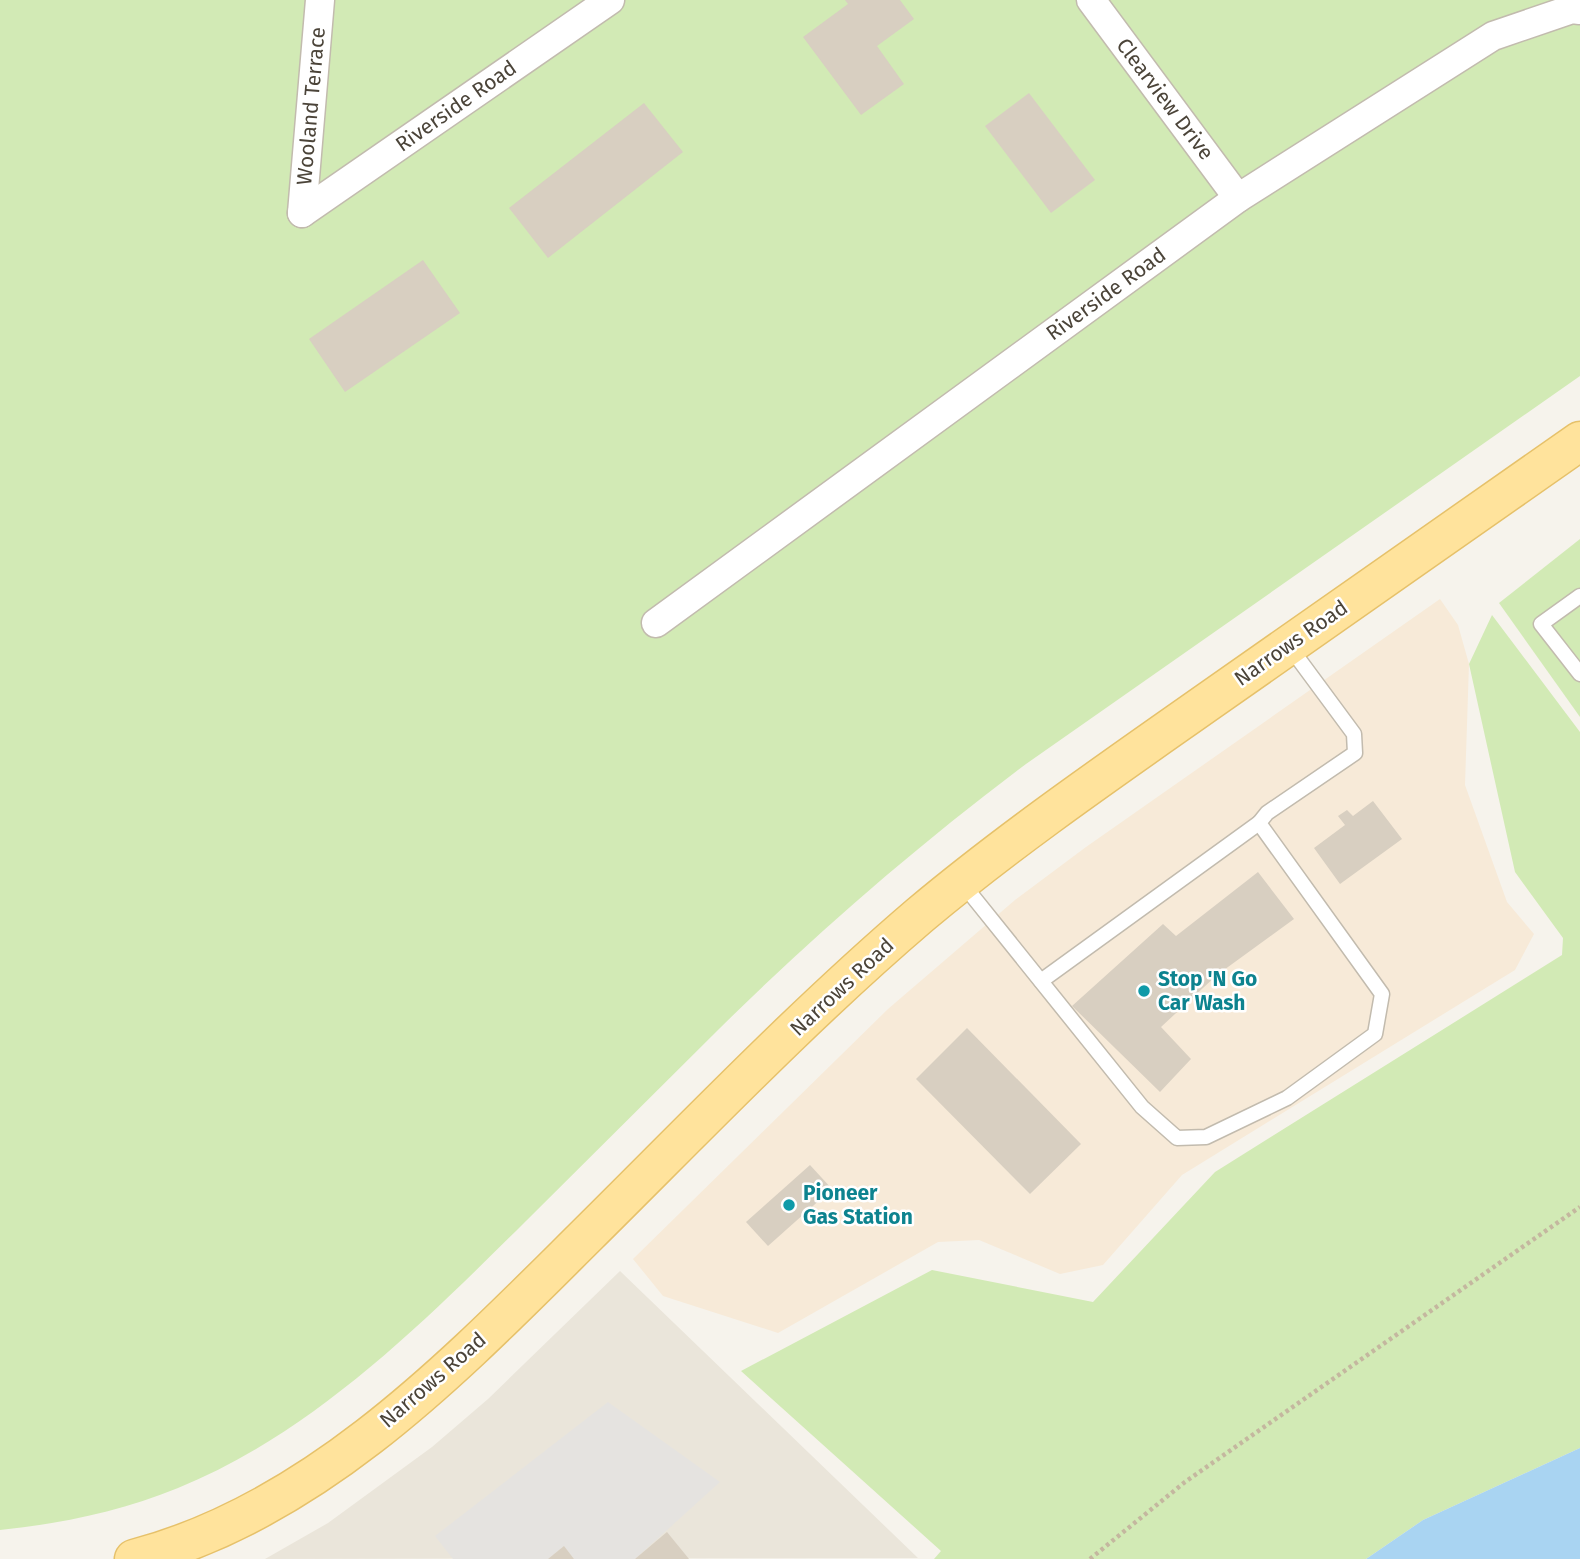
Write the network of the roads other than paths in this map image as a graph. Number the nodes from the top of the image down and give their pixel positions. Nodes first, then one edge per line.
1 (320, 0) edge
2 (610, 0) edge
3 (1091, 0) edge
4 (1580, 10) edge
5 (1238, 198) junction
6 (302, 213) joint
7 (1580, 441) edge
8 (1580, 596) edge
9 (656, 623) dead end
10 (1288, 645) junction
11 (1580, 674) edge
12 (1259, 823) junction
13 (961, 881) junction
14 (1041, 981) junction
15 (134, 1559) edge

1 - 6 street, Wooland Terrace
2 - 6 street, Riverside Road
3 - 5 street, Clearview Drive
4 - 5 street, Riverside Road
5 - 9 street, Riverside Road
7 - 10 main road, Narrows Road
8 - 11 lane
10 - 12 lane
10 - 13 main road, Narrows Road
12 - 14 lane
12 - 14 lane
13 - 14 lane
13 - 15 main road, Narrows Road

